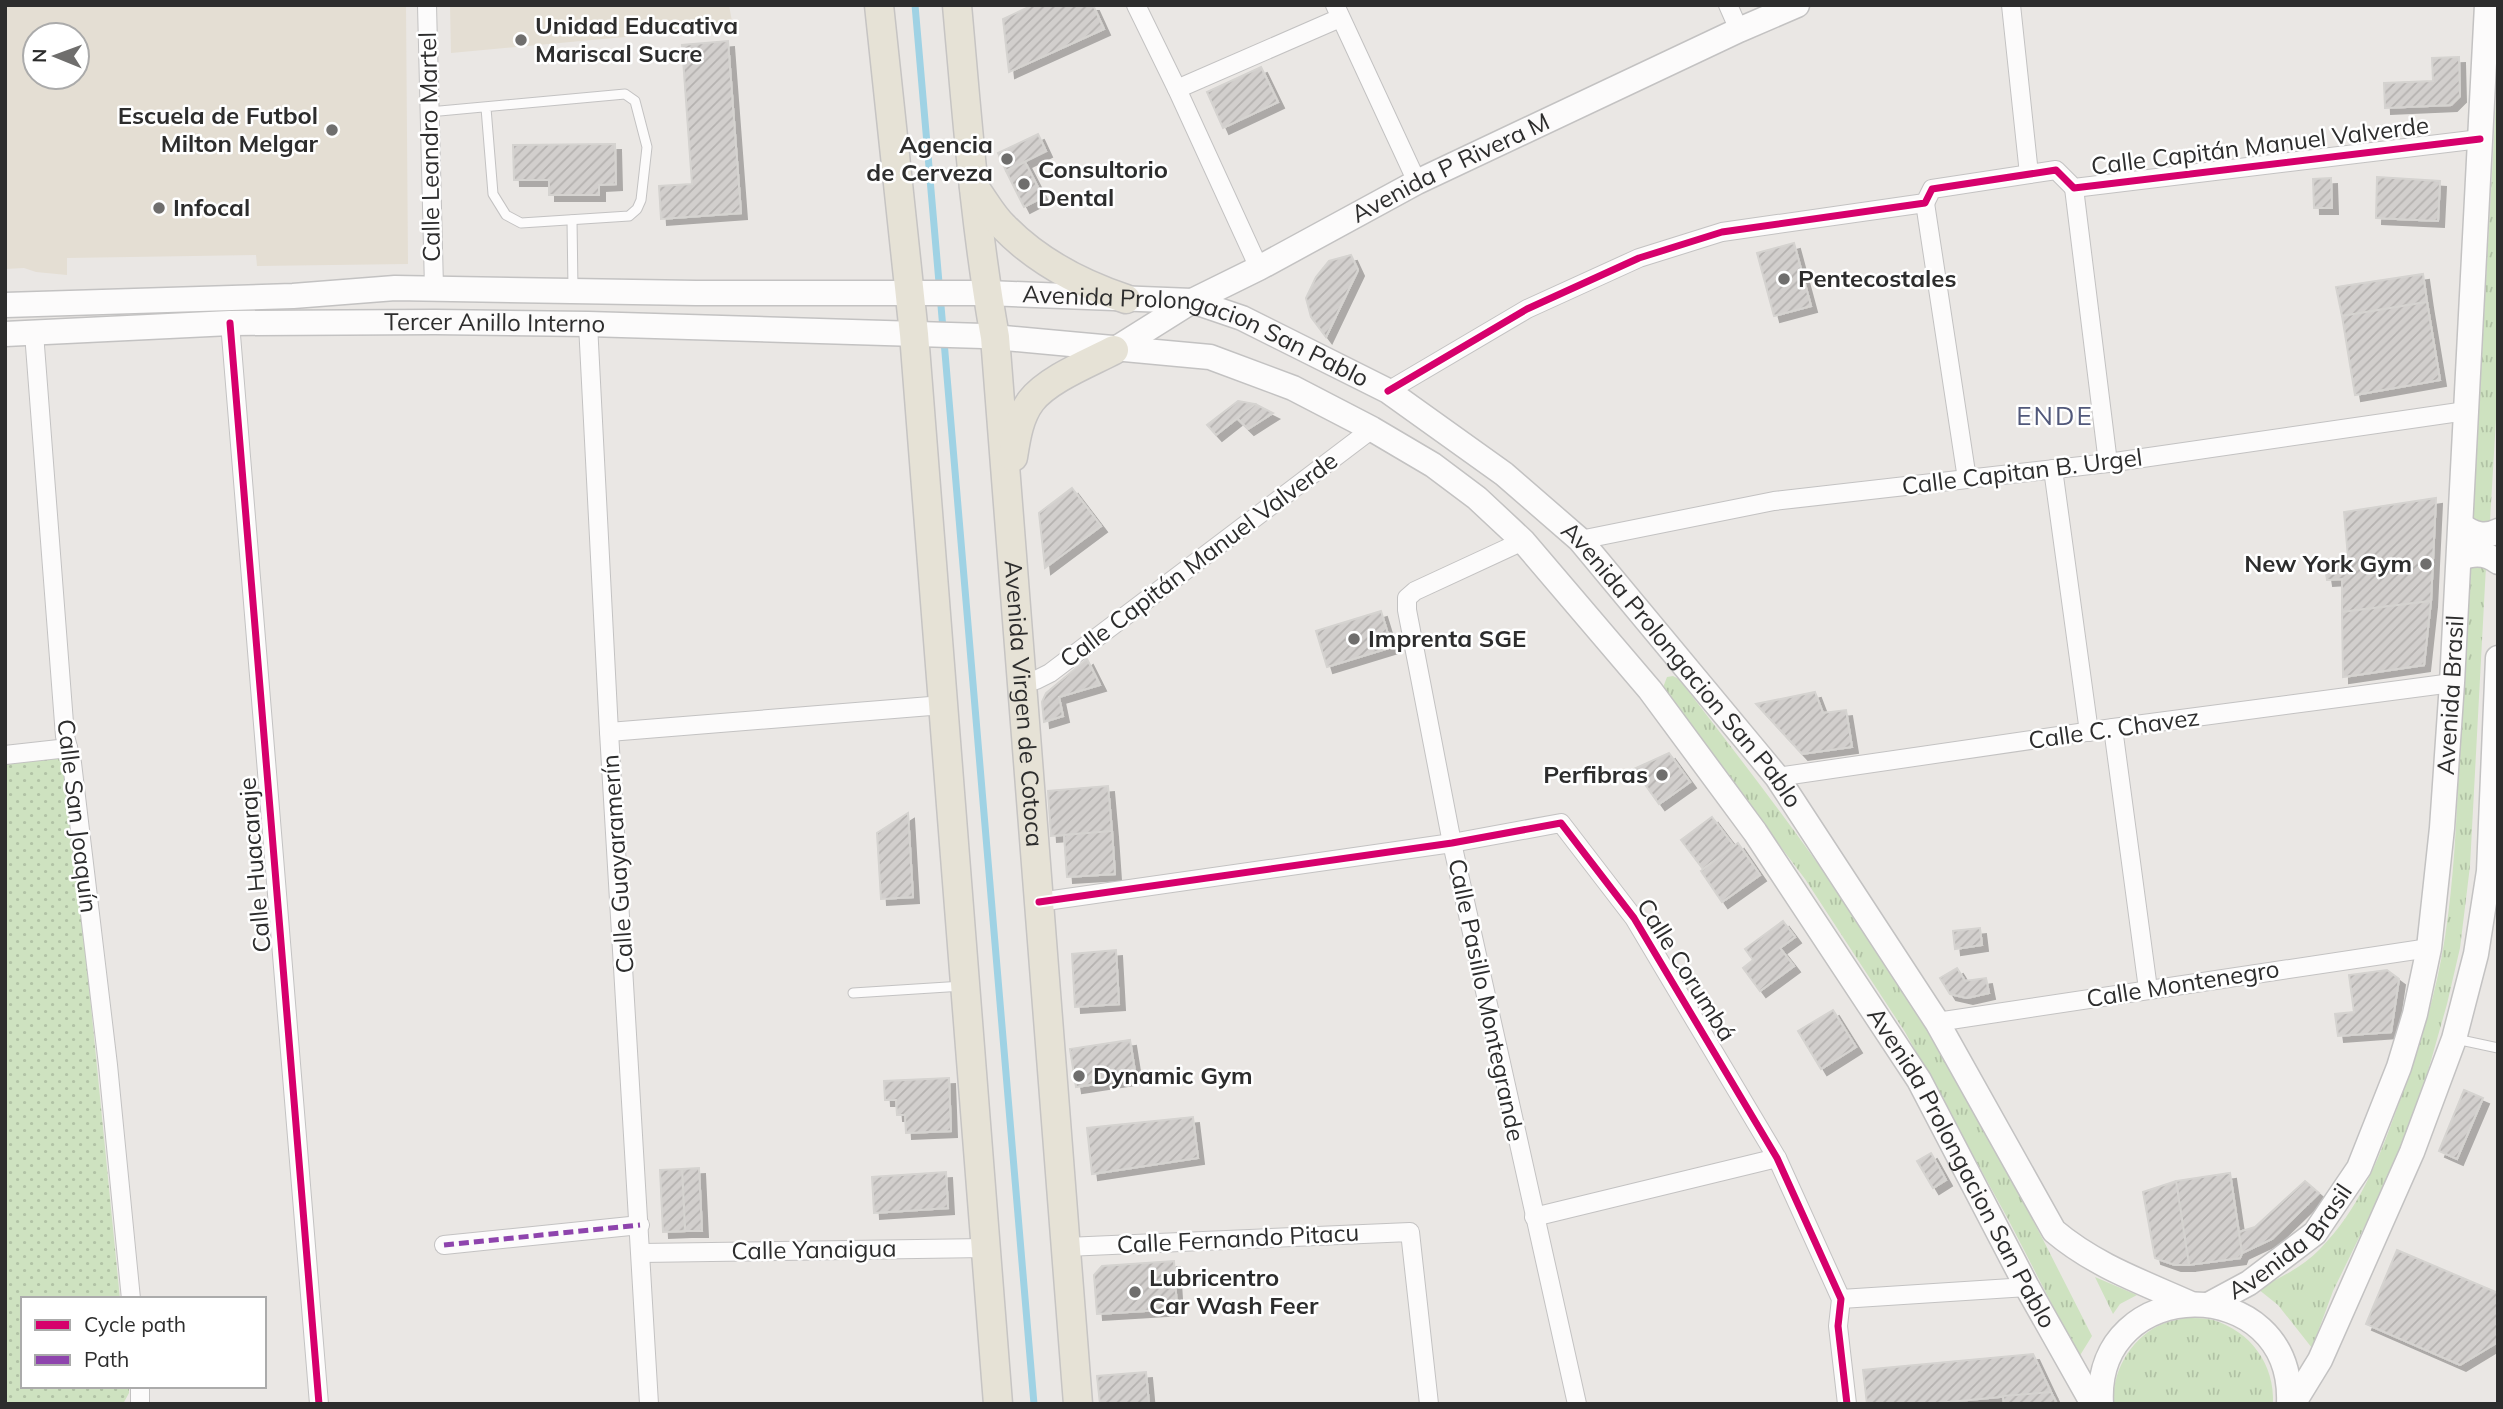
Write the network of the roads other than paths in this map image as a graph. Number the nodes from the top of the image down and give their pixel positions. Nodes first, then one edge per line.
1 (427, 5) edge
2 (879, 5) edge
3 (957, 5) edge
4 (1136, 5) edge
5 (1728, 5) edge
6 (1797, 5) edge
7 (2011, 5) edge
8 (2487, 5) edge
9 (1338, 12) edge
10 (1739, 30) junction
11 (1177, 89) junction
12 (486, 107) junction
13 (429, 113) junction
14 (2480, 139) junction
15 (2029, 174) junction
16 (1417, 182) junction
17 (973, 185) junction
18 (2074, 188) junction
19 (1925, 203) junction
20 (572, 220) junction
21 (1259, 268) junction
22 (434, 288) junction
23 (573, 290) junction
24 (778, 293) junction
25 (914, 293) junction
26 (983, 293) junction
27 (293, 296) junction
28 (1126, 299) junction
29 (1192, 301) junction
30 (5, 306) edge
31 (5, 321) edge
32 (230, 323) junction
33 (588, 324) junction
34 (34, 333) junction
35 (5, 334) edge
36 (918, 334) junction
37 (989, 337) junction
38 (1114, 350) junction
39 (1388, 391) junction
40 (2466, 411) junction
41 (1372, 429) junction
42 (2108, 463) junction
43 (2053, 468) junction
44 (1967, 479) junction
45 (1007, 491) junction
46 (2461, 525) junction
47 (2498, 531) edge
48 (1580, 540) junction
49 (1523, 541) junction
50 (2459, 559) junction
51 (2498, 562) edge
52 (1656, 634) junction
53 (2498, 658) edge
54 (1624, 660) junction
55 (1682, 664) junction
56 (1023, 682) junction
57 (2452, 683) junction
58 (1650, 690) junction
59 (943, 705) junction
60 (2113, 728) junction
61 (609, 732) junction
62 (2088, 732) junction
63 (68, 748) junction
64 (5, 755) edge
65 (1777, 777) junction
66 (1452, 843) junction
67 (2493, 871) edge
68 (1039, 902) junction
69 (2429, 948) junction
70 (965, 986) junction
71 (2148, 989) junction
72 (853, 993) dead end
73 (1937, 1023) junction
74 (2454, 1039) junction
75 (2498, 1048) edge
76 (1777, 1158) junction
77 (1534, 1217) junction
78 (640, 1225) junction
79 (444, 1245) dead end
80 (1066, 1247) junction
81 (986, 1248) junction
82 (641, 1253) junction
83 (2027, 1287) junction
84 (131, 1297) edge
85 (1841, 1299) junction
86 (2200, 1304) junction
87 (319, 1404) edge
88 (649, 1404) edge
89 (998, 1404) edge
90 (1078, 1404) edge
91 (1429, 1404) edge
92 (1577, 1404) edge
93 (1847, 1404) edge
94 (2093, 1404) edge
95 (2101, 1404) edge
96 (2291, 1404) edge

1 - 13 street, Calle Leandro Martel
2 - 25 main road
3 - 17 main road, Avenida Virgen de Cotoca
4 - 11 street
5 - 10 street
6 - 10 main road, Avenida P Rivera M
7 - 15 street
8 - 14 main road, Avenida Brasil
9 - 11 street
9 - 16 street
10 - 16 main road, Avenida P Rivera M
11 - 21 street
12 - 13 lane
12 - 20 lane
12 - 20 lane
13 - 22 street, Calle Leandro Martel
14 - 18 street, Calle Capitán Manuel Valverde
14 - 40 main road, Avenida Brasil
15 - 18 street, Calle Capitán Manuel Valverde
15 - 19 street, Calle Capitán Manuel Valverde
16 - 21 main road, Avenida P Rivera M
17 - 26 main road, Avenida Virgen de Cotoca
17 - 28 main road
18 - 42 street
19 - 39 street, Calle Capitán Manuel Valverde
19 - 44 street
20 - 23 lane
21 - 29 main road, Avenida P Rivera M
22 - 23 main road, Tercer Anillo Interno
22 - 27 main road, Tercer Anillo Interno
22 - 32 main road
23 - 24 main road, Tercer Anillo Interno
24 - 25 main road, Tercer Anillo Interno
24 - 33 main road
25 - 26 main road, Tercer Anillo Interno
25 - 36 main road
26 - 28 main road, Avenida Prolongacion San Pablo
26 - 37 main road, Avenida Virgen de Cotoca
27 - 30 main road, Tercer Anillo Interno
27 - 34 main road
28 - 29 main road, Avenida Prolongacion San Pablo
29 - 38 main road, Avenida P Rivera M
29 - 39 main road, Avenida Prolongacion San Pablo
31 - 34 main road
32 - 33 main road, Tercer Anillo Interno
32 - 34 main road, Tercer Anillo Interno
32 - 87 street, Calle Huacaraje
33 - 36 main road, Tercer Anillo Interno
33 - 61 street, Calle Guayaramerín
34 - 35 main road, Tercer Anillo Interno
34 - 63 street, Calle San Joaquín
36 - 37 main road, Tercer Anillo Interno
36 - 59 main road
37 - 38 main road, Avenida Prolongacion San Pablo
37 - 45 main road, Avenida Virgen de Cotoca
38 - 41 main road, Avenida Prolongacion San Pablo
38 - 45 main road
39 - 48 main road, Avenida Prolongacion San Pablo
40 - 42 street, Calle Capitan B. Urgel
40 - 46 main road, Avenida Brasil
41 - 49 main road, Avenida Prolongacion San Pablo
41 - 56 street, Calle Capitán Manuel Valverde
42 - 43 street, Calle Capitan B. Urgel
43 - 44 street, Calle Capitan B. Urgel
43 - 62 street
44 - 48 street, Calle Capitan B. Urgel
45 - 56 main road, Avenida Virgen de Cotoca
46 - 47 main road
46 - 50 main road, Avenida Brasil
48 - 52 main road, Avenida Prolongacion San Pablo
49 - 54 main road, Avenida Prolongacion San Pablo
49 - 66 street, Calle Pasillo Montegrande
50 - 51 main road
50 - 57 main road, Avenida Brasil
52 - 54 main road
52 - 55 main road, Avenida Prolongacion San Pablo
53 - 67 main road, Avenida Brasil
54 - 58 main road, Avenida Prolongacion San Pablo
55 - 58 main road
55 - 65 main road, Avenida Prolongacion San Pablo
56 - 68 main road, Avenida Virgen de Cotoca
57 - 60 street, Calle C. Chavez
57 - 69 main road, Avenida Brasil
58 - 83 main road, Avenida Prolongacion San Pablo
59 - 61 street
59 - 70 main road
60 - 62 street, Calle C. Chavez
60 - 71 street
61 - 78 street, Calle Guayaramerín
62 - 65 street, Calle C. Chavez
63 - 64 street
63 - 84 street, Calle San Joaquín
65 - 73 main road, Avenida Prolongacion San Pablo
66 - 68 street, Calle Corumbá
66 - 76 street, Calle Corumbá
66 - 77 street, Calle Pasillo Montegrande
67 - 74 main road, Avenida Brasil
68 - 80 main road, Avenida Virgen de Cotoca
69 - 71 street, Calle Montenegro
69 - 86 main road, Avenida Brasil
70 - 72 lane
70 - 81 main road
71 - 73 street, Calle Montenegro
73 - 86 main road, Avenida Prolongacion San Pablo
74 - 75 lane
74 - 96 main road, Avenida Brasil
76 - 77 street
76 - 85 street, Calle Corumbá
77 - 92 street, Calle Pasillo Montegrande
78 - 79 street
78 - 82 street, Calle Guayaramerín
80 - 90 main road, Avenida Virgen de Cotoca
80 - 91 street, Calle Fernando Pitacu
81 - 82 street, Calle Yanaigua
81 - 89 main road
82 - 88 street, Calle Guayaramerín
83 - 85 street
83 - 94 main road, Avenida Prolongacion San Pablo
85 - 93 street, Calle Corumbá
86 - 95 main road, Avenida Brasil
86 - 96 main road, Avenida Prolongacion San Pablo

